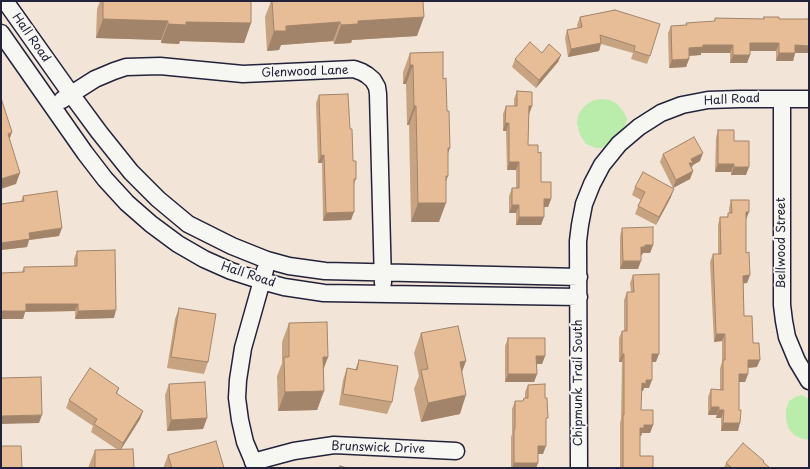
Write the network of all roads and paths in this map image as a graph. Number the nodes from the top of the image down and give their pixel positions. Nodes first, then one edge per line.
1 (5, 1) edge
2 (1, 33) edge
3 (71, 94) junction
4 (782, 99) junction
5 (809, 99) edge
6 (53, 107) junction
7 (267, 260) junction
8 (382, 272) junction
9 (579, 277) junction
10 (262, 281) junction
11 (383, 294) junction
12 (579, 298) junction
13 (809, 381) edge
14 (456, 451) dead end
15 (255, 465) edge
16 (580, 468) edge

1 - 3 street, Hall Road
2 - 6 street, Hall Road
3 - 6 street, Glenwood Lane
3 - 7 street, Hall Road
3 - 8 street, Glenwood Lane
4 - 5 street, Hall Road
4 - 9 street, Hall Road
4 - 13 street, Bellwood Street
6 - 10 street, Hall Road
7 - 8 street, Hall Road
7 - 10 street, Brunswick Drive
8 - 9 street, Hall Road
8 - 11 street, Glenwood Lane
9 - 12 street, Hall Road
10 - 11 street, Hall Road
10 - 15 street, Brunswick Drive
11 - 12 street, Hall Road
12 - 16 street, Chipmunk Trail South
14 - 15 street, Brunswick Drive

